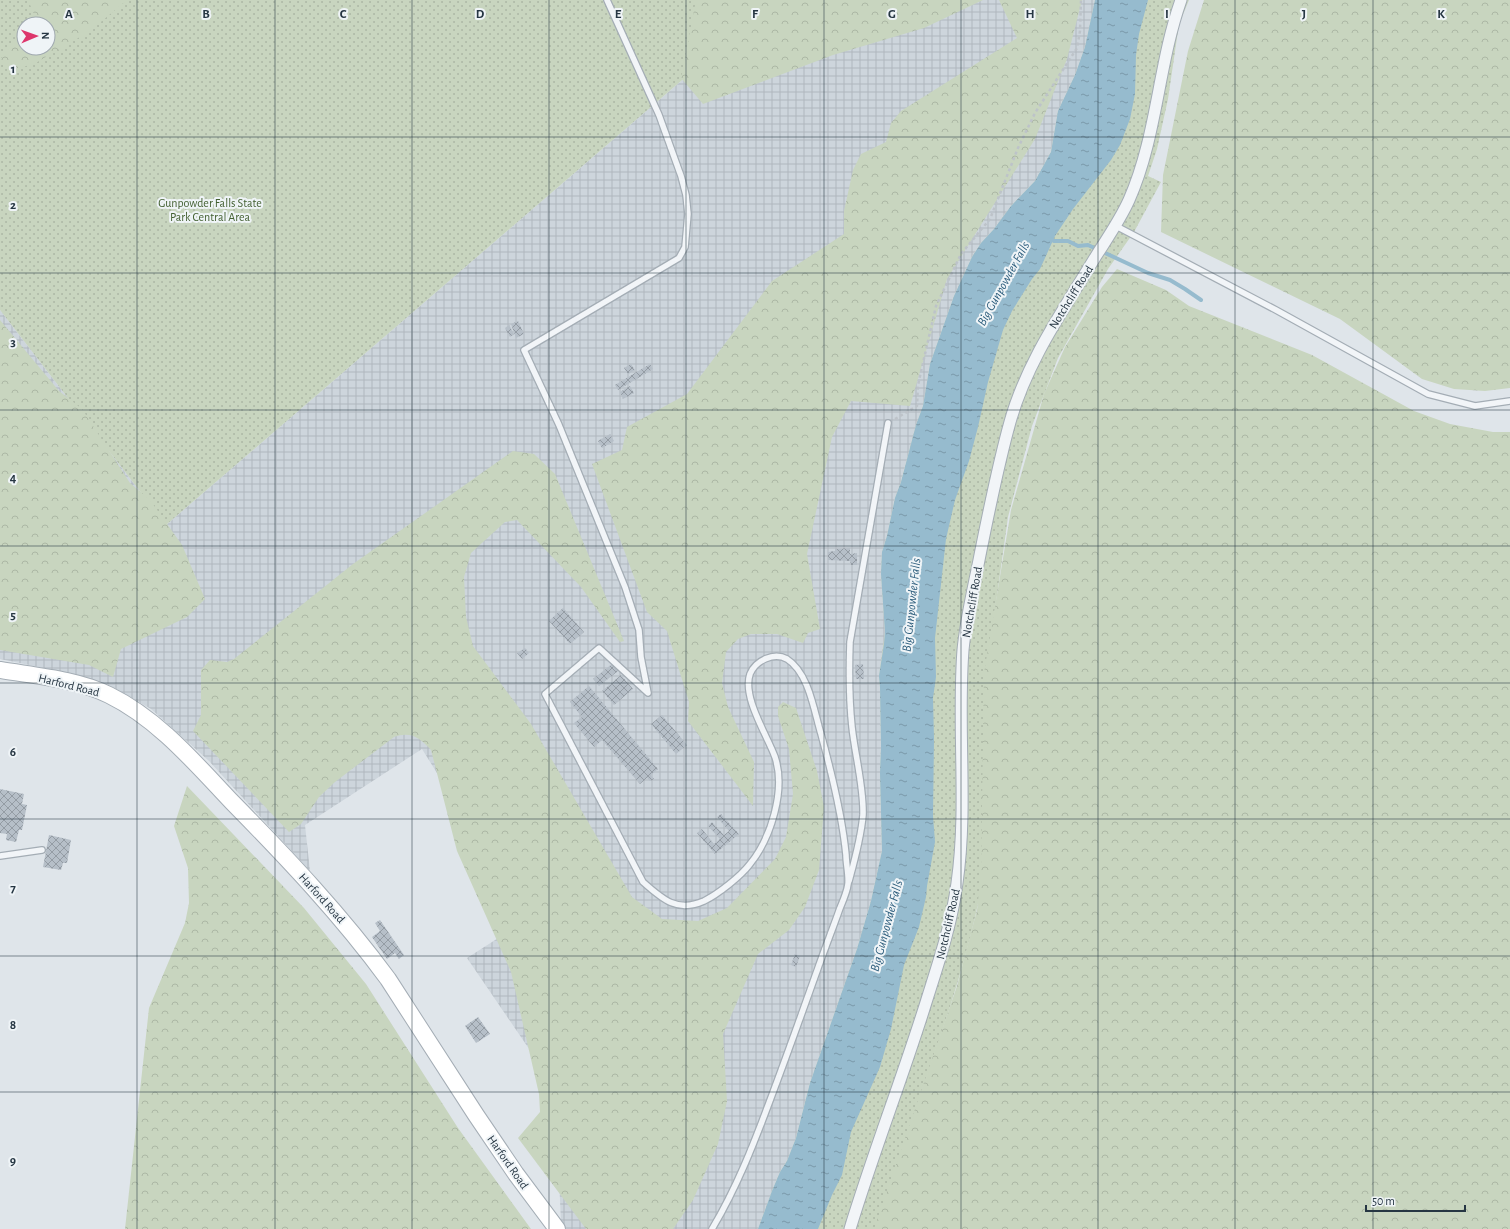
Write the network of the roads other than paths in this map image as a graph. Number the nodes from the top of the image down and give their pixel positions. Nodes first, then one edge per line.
1 (606, 0) edge
2 (1182, 0) edge
3 (1116, 226) junction
4 (1510, 401) edge
5 (888, 423) road end
6 (0, 670) edge
7 (42, 850) dead end
8 (0, 856) edge
9 (848, 885) junction
10 (557, 1229) edge
11 (712, 1229) edge
12 (850, 1229) edge

1 - 9 lane
2 - 3 street, Notchcliff Road
3 - 4 lane
3 - 12 street, Notchcliff Road
5 - 9 lane
6 - 10 main road, Harford Road
7 - 8 lane
9 - 11 lane

